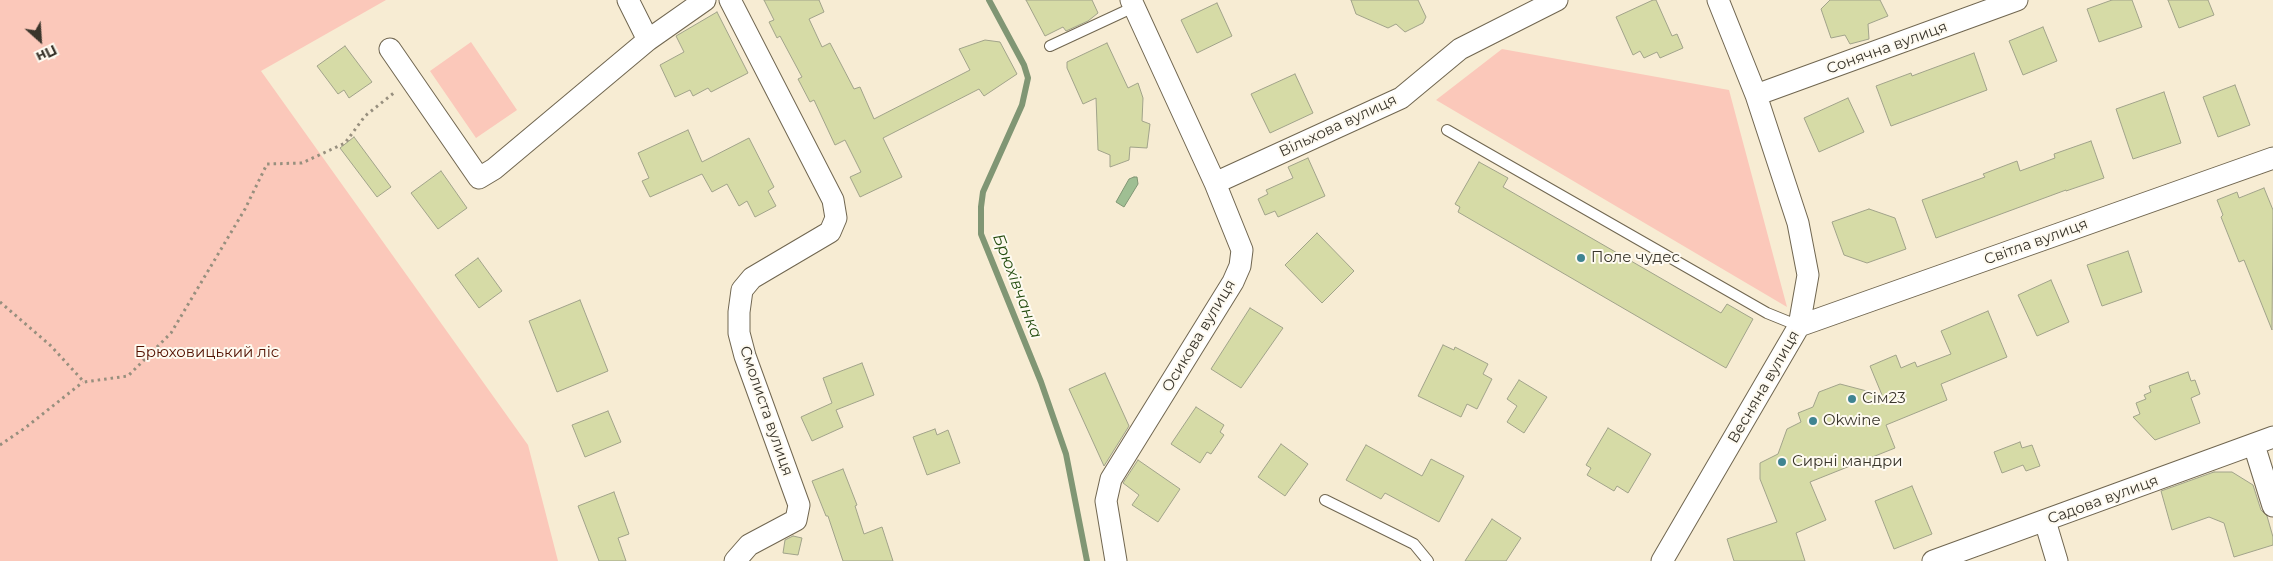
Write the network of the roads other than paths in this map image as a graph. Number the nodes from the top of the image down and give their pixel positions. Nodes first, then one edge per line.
1 (628, 0) edge
2 (705, 0) edge
3 (730, 0) edge
4 (1557, 0) edge
5 (1718, 0) edge
6 (2018, 0) edge
7 (1132, 3) edge
8 (648, 40) junction
9 (1050, 46) dead end
10 (390, 49) dead end
11 (1756, 95) junction
12 (1447, 130) dead end
13 (2273, 158) edge
14 (1215, 183) junction
15 (1799, 326) junction
16 (2263, 441) edge
17 (1325, 500) dead end
18 (2273, 506) edge
19 (2045, 521) junction
20 (734, 561) edge
21 (1116, 561) edge
22 (1428, 561) edge
23 (1662, 561) edge
24 (1933, 561) edge
25 (2057, 561) edge

1 - 8 street
2 - 8 street
3 - 20 street, Смолиста вулиця
4 - 14 street, Вільхова вулиця
5 - 11 street, Весняна вулиця
6 - 11 street, Сонячна вулиця
7 - 9 lane
7 - 14 street, Осикова вулиця
8 - 10 street
11 - 15 street, Весняна вулиця
12 - 15 lane
13 - 15 street, Світла вулиця
14 - 21 street, Осикова вулиця
15 - 23 street, Весняна вулиця
16 - 18 street
16 - 19 street, Садова вулиця
17 - 22 lane
19 - 24 street, Садова вулиця
19 - 25 street

